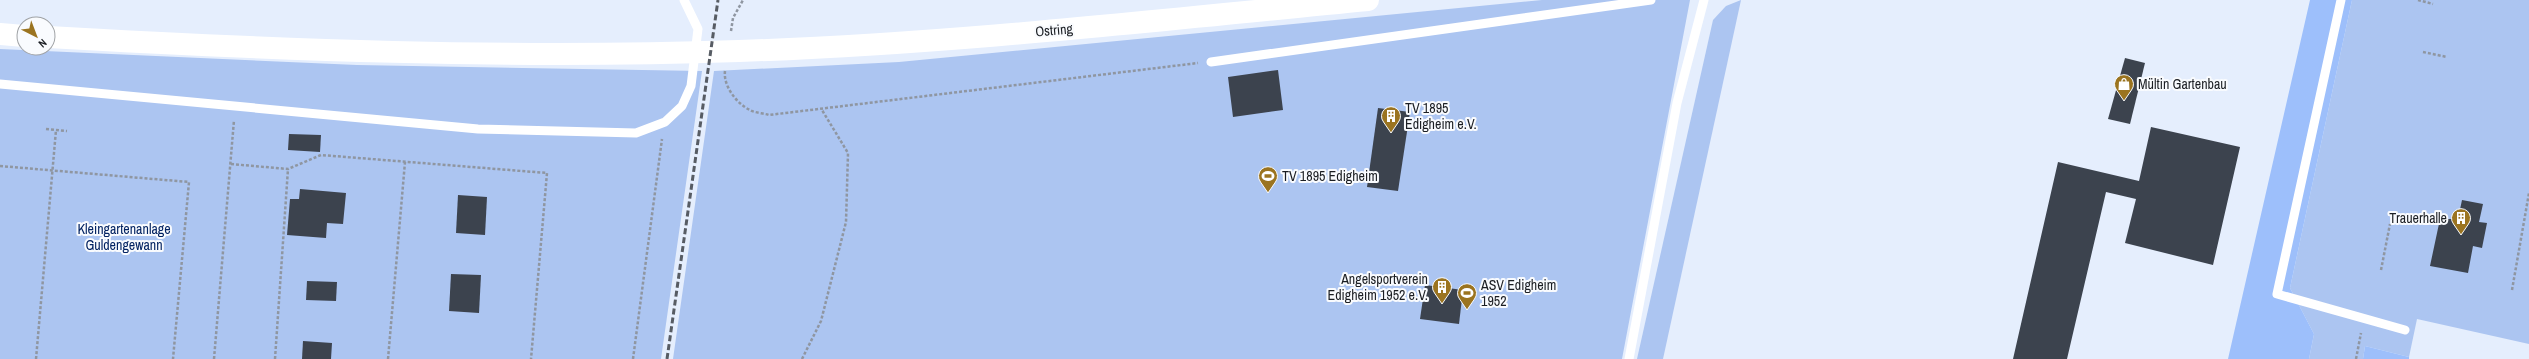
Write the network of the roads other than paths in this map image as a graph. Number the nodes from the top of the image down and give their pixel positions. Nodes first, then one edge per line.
1 (684, 0) edge
2 (1368, 0) edge
3 (1651, 0) edge
4 (1704, 0) edge
5 (2341, 0) edge
6 (0, 34) edge
7 (16, 35) edge
8 (56, 37) edge
9 (1211, 62) road end
10 (0, 84) edge
11 (2405, 330) dead end
12 (1629, 359) edge

1 - 10 lane
2 - 8 street, Ostring
3 - 9 lane
4 - 12 lane
5 - 11 lane
6 - 7 street

